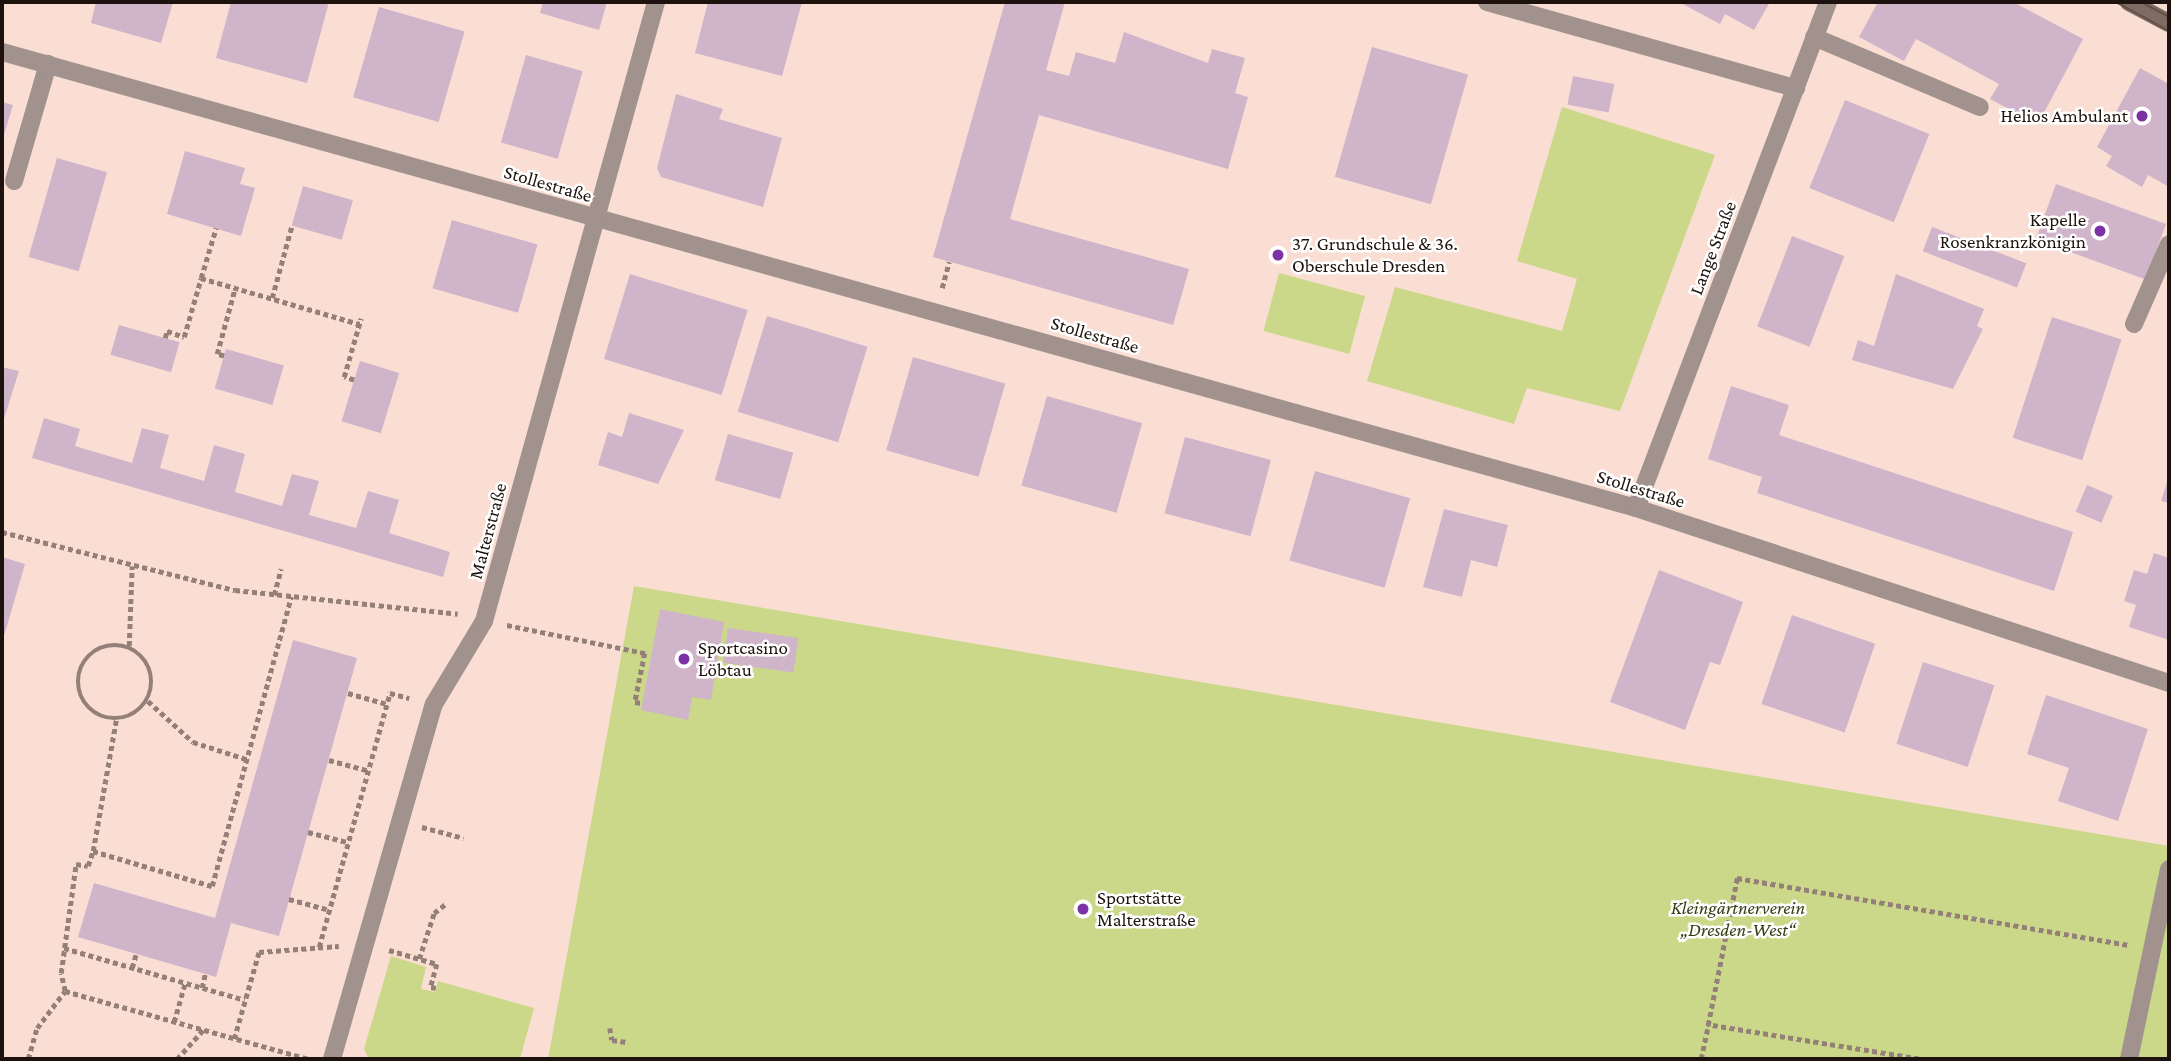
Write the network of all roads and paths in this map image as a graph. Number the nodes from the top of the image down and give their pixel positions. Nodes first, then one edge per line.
1 (656, 2) edge
2 (1487, 2) edge
3 (1828, 2) edge
4 (2129, 2) edge
5 (2169, 23) edge
6 (1814, 37) junction
7 (2, 52) edge
8 (48, 64) junction
9 (1796, 88) junction
10 (1980, 107) dead end
11 (14, 180) dead end
12 (595, 219) junction
13 (292, 225) dead end
14 (216, 228) dead end
15 (2169, 244) edge
16 (201, 278) junction
17 (235, 288) junction
18 (272, 299) junction
19 (2134, 324) dead end
20 (164, 338) dead end
21 (224, 356) dead end
22 (354, 380) dead end
23 (1636, 508) junction
24 (2, 532) edge
25 (132, 566) junction
26 (281, 569) dead end
27 (274, 595) junction
28 (291, 597) junction
29 (484, 621) junction
30 (129, 646) junction
31 (2169, 684) edge
32 (348, 693) dead end
33 (148, 701) junction
34 (387, 704) junction
35 (433, 704) junction
36 (642, 704) dead end
37 (116, 720) junction
38 (246, 759) junction
39 (329, 760) dead end
40 (367, 770) junction
41 (430, 829) dead end
42 (309, 832) dead end
43 (464, 838) dead end
44 (347, 842) junction
45 (93, 851) junction
46 (2169, 869) edge
47 (289, 900) dead end
48 (447, 903) dead end
49 (327, 909) junction
50 (366, 944) junction
51 (319, 947) junction
52 (64, 948) junction
53 (2152, 949) junction
54 (136, 954) dead end
55 (419, 958) junction
56 (132, 968) junction
57 (205, 974) dead end
58 (185, 983) junction
59 (202, 988) junction
60 (436, 988) dead end
61 (65, 991) junction
62 (245, 1000) junction
63 (174, 1022) junction
64 (1708, 1025) junction
65 (610, 1028) dead end
66 (203, 1030) junction
67 (234, 1039) junction
68 (627, 1042) dead end
69 (28, 1059) edge
70 (177, 1059) edge
71 (309, 1059) edge
72 (332, 1059) edge
73 (1701, 1059) edge
74 (1919, 1059) edge
75 (2129, 1059) edge

1 - 12 street, Malterstraße
2 - 9 street
3 - 6 street, Lange Straße
4 - 5 street
6 - 9 street, Lange Straße
6 - 10 street
7 - 8 street, Stollestraße
8 - 11 street
8 - 12 street, Stollestraße
9 - 23 street, Lange Straße
12 - 23 street, Stollestraße
12 - 29 street, Malterstraße
13 - 18 path
14 - 16 path
15 - 19 street
16 - 17 path
16 - 20 path
17 - 18 path
17 - 21 path
18 - 22 path
23 - 31 street, Stollestraße
24 - 25 path
25 - 27 path
25 - 30 path
26 - 27 path
27 - 28 path
28 - 29 path
28 - 38 path
29 - 35 street, Malterstraße
29 - 36 path
30 - 33 path
30 - 37 path
32 - 34 path
33 - 37 path
33 - 38 path
34 - 35 path
34 - 40 path
35 - 50 street, Malterstraße
37 - 45 path
38 - 45 path
39 - 40 path
40 - 44 path
41 - 43 path
42 - 44 path
44 - 49 path
45 - 52 path
46 - 53 street
47 - 49 path
48 - 55 path
49 - 51 path
50 - 51 path
50 - 55 path
50 - 72 street, Malterstraße
51 - 62 path
52 - 56 path
52 - 61 path
53 - 64 path
53 - 75 street
54 - 56 path
55 - 60 path
56 - 58 path
57 - 59 path
58 - 59 path
58 - 63 path
59 - 62 path
61 - 63 path
61 - 69 path
62 - 67 path
63 - 66 path
64 - 73 path
64 - 74 path
65 - 68 path
66 - 67 path
66 - 70 path
67 - 71 path

